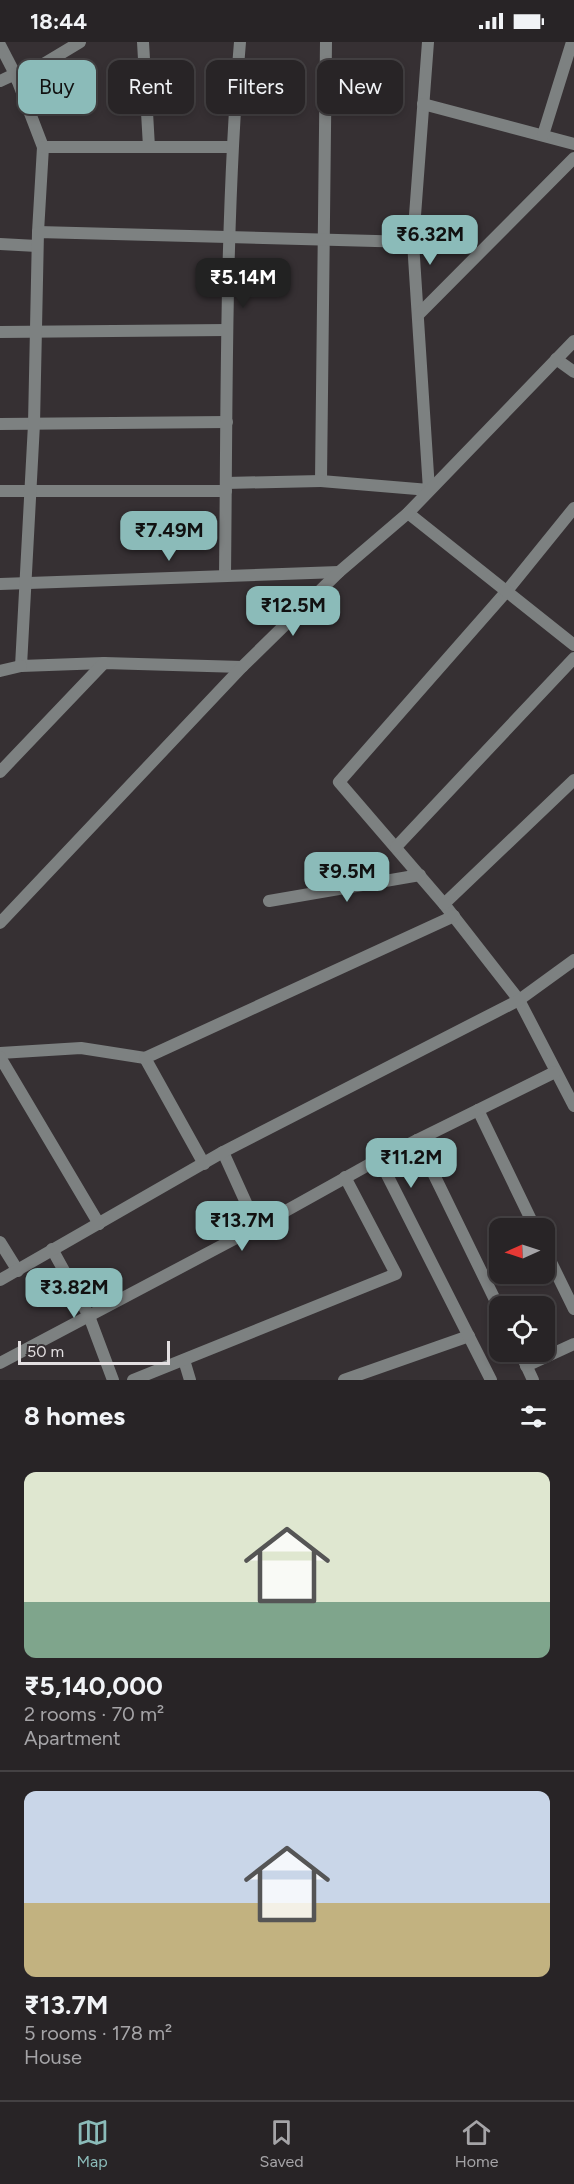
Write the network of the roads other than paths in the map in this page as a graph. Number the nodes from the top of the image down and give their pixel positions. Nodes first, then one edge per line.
1 (80, 42) edge
2 (143, 42) edge
3 (240, 42) edge
4 (326, 42) edge
5 (428, 42) edge
6 (572, 42) edge
7 (0, 45) edge
8 (16, 77) junction
9 (0, 81) edge
10 (423, 104) junction
11 (543, 135) junction
12 (574, 144) edge
13 (43, 147) junction
14 (149, 147) junction
15 (231, 147) junction
16 (574, 158) edge
17 (38, 232) junction
18 (228, 238) junction
19 (322, 241) junction
20 (413, 242) junction
21 (0, 244) edge
22 (37, 246) junction
23 (418, 315) junction
24 (227, 330) junction
25 (0, 332) edge
26 (36, 332) junction
27 (574, 341) edge
28 (556, 359) junction
29 (574, 372) edge
30 (227, 422) junction
31 (0, 424) edge
32 (34, 424) junction
33 (321, 482) junction
34 (226, 487) junction
35 (31, 489) junction
36 (429, 490) junction
37 (0, 491) edge
38 (574, 508) edge
39 (408, 513) junction
40 (339, 572) junction
41 (225, 575) junction
42 (24, 583) junction
43 (0, 584) edge
44 (506, 592) junction
45 (574, 645) edge
46 (574, 658) edge
47 (104, 663) junction
48 (21, 666) junction
49 (242, 667) junction
50 (0, 671) edge
51 (0, 772) edge
52 (574, 780) edge
53 (396, 847) junction
54 (420, 875) junction
55 (269, 901) dead end
56 (444, 904) junction
57 (454, 916) junction
58 (0, 923) edge
59 (574, 960) edge
60 (519, 1000) junction
61 (0, 1055) edge
62 (145, 1058) junction
63 (555, 1072) junction
64 (574, 1106) edge
65 (478, 1110) junction
66 (417, 1140) junction
67 (223, 1152) junction
68 (380, 1159) junction
69 (204, 1164) junction
70 (345, 1178) junction
71 (530, 1218) edge
72 (99, 1224) junction
73 (257, 1227) junction
74 (0, 1242) edge
75 (52, 1250) junction
76 (18, 1270) junction
77 (555, 1270) edge
78 (0, 1280) edge
79 (493, 1296) edge
80 (574, 1309) edge
81 (89, 1316) junction
82 (469, 1336) junction
83 (574, 1344) edge
84 (184, 1360) junction
85 (524, 1362) edge
86 (0, 1363) edge
87 (526, 1365) junction
88 (113, 1380) edge
89 (134, 1380) edge
90 (190, 1380) edge
91 (344, 1380) edge
92 (491, 1380) edge
93 (533, 1380) edge

1 - 8 street
2 - 14 street
3 - 15 street
4 - 19 street
5 - 10 street
6 - 11 street
7 - 8 street
8 - 9 street
8 - 13 street
10 - 11 street
10 - 20 street
11 - 12 street
13 - 14 street
13 - 17 street
14 - 15 street
15 - 18 street
16 - 23 street
17 - 18 street
17 - 22 street
18 - 19 street
18 - 24 street
19 - 20 street
19 - 33 street
20 - 23 street
21 - 22 street
22 - 26 street
23 - 36 street
24 - 26 street
24 - 30 street
25 - 26 street
26 - 32 street
27 - 28 street
28 - 29 street
28 - 36 street
30 - 32 street
30 - 34 street
31 - 32 street
32 - 35 street
33 - 34 street
33 - 36 street
34 - 35 street
34 - 41 street
35 - 37 street
35 - 42 street
36 - 39 street
38 - 44 street
39 - 40 street
39 - 44 street
40 - 41 street
40 - 49 street
41 - 42 street
42 - 43 street
42 - 48 street
44 - 45 street
44 - 53 street
46 - 53 street
47 - 48 street
47 - 49 street
47 - 51 street
48 - 50 street
49 - 58 street
52 - 56 street
53 - 54 street
54 - 55 street
54 - 56 street
56 - 57 street
57 - 60 street
57 - 62 street
59 - 60 street
60 - 63 street
60 - 67 street
61 - 62 street
61 - 72 street
62 - 69 street
63 - 64 street
63 - 65 street
65 - 66 street
65 - 71 street
66 - 68 street
66 - 79 street
67 - 69 street
67 - 73 street
68 - 70 street
68 - 82 street
69 - 72 street
70 - 73 street
70 - 84 street
72 - 75 street
73 - 81 street
74 - 76 street
75 - 76 street
75 - 81 street
76 - 78 street
77 - 80 street
81 - 86 street
81 - 88 street
82 - 91 street
82 - 92 street
83 - 87 street
84 - 89 street
84 - 90 street
85 - 87 street
87 - 93 street

